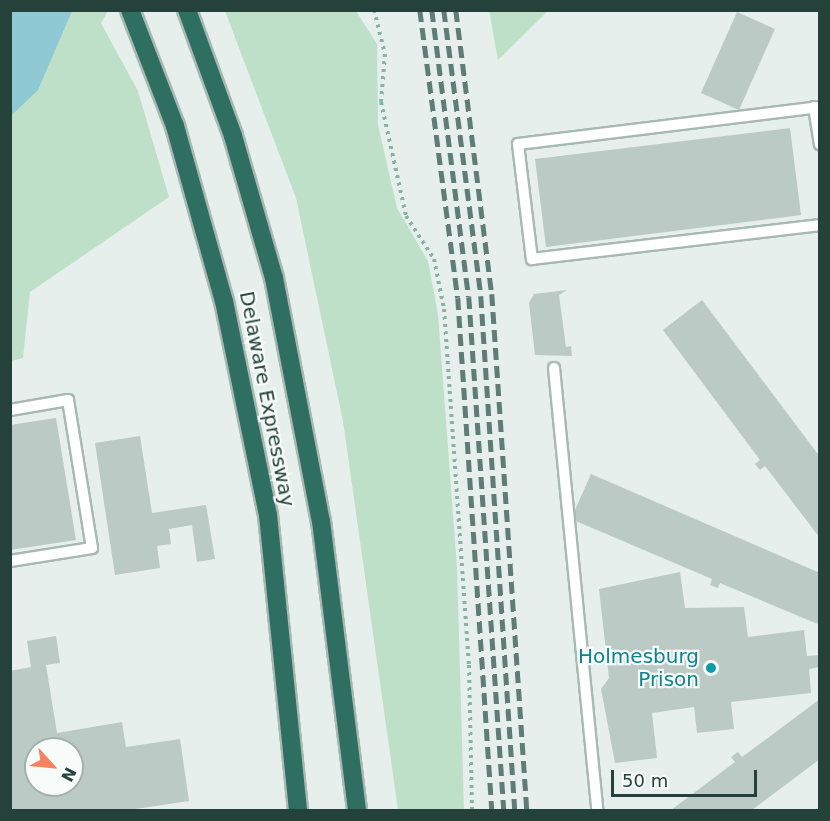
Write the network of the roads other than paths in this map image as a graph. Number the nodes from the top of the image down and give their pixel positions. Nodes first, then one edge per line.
1 (130, 10) edge
2 (188, 10) edge
3 (817, 107) edge
4 (819, 145) edge
5 (819, 225) edge
6 (554, 368) dead end
7 (10, 410) edge
8 (10, 561) edge
9 (298, 810) edge
10 (357, 810) edge
11 (597, 810) edge

1 - 9 highway, Delaware Expressway
2 - 10 highway, Delaware Expressway
3 - 4 lane
3 - 5 lane
6 - 11 lane
7 - 8 lane

